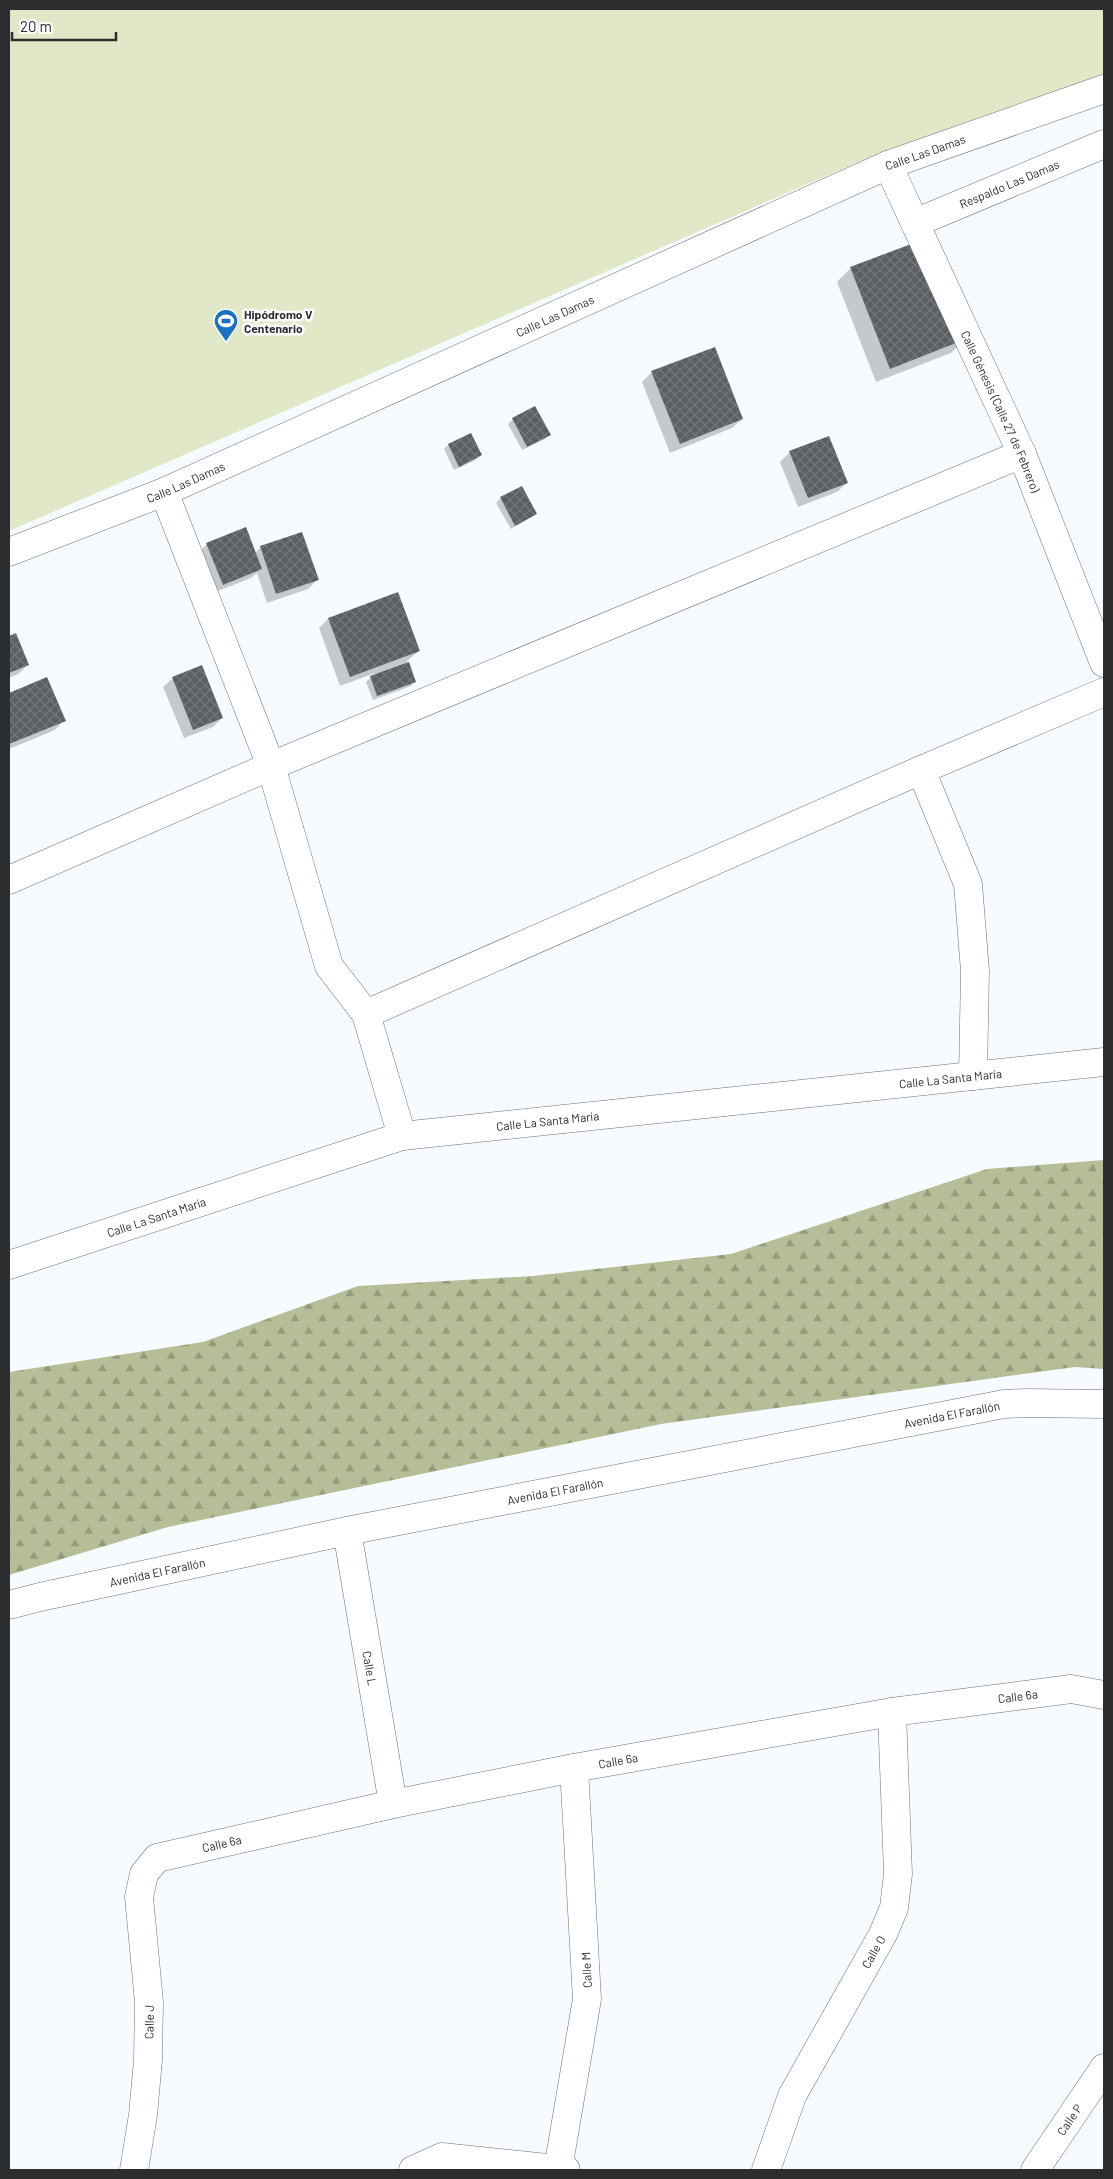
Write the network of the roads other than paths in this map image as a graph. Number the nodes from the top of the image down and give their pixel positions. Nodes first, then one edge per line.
1 (1104, 89) edge
2 (1104, 144) edge
3 (888, 165) junction
4 (915, 223) junction
5 (1022, 454) junction
6 (164, 492) junction
7 (9, 552) edge
8 (1104, 663) edge
9 (1104, 692) edge
10 (271, 766) junction
11 (921, 770) junction
12 (9, 880) edge
13 (366, 1014) junction
14 (1104, 1062) edge
15 (974, 1076) junction
16 (402, 1136) junction
17 (9, 1265) edge
18 (1104, 1404) edge
19 (347, 1531) junction
20 (9, 1605) edge
21 (1104, 1695) edge
22 (892, 1712) junction
23 (574, 1768) junction
24 (393, 1804) junction
25 (144, 1874) joint
26 (1104, 2068) edge
27 (134, 2170) edge
28 (413, 2170) edge
29 (562, 2170) edge
30 (766, 2170) edge
31 (1035, 2170) edge

1 - 3 street, Calle Las Damas
2 - 4 street, Respaldo Las Damas
3 - 4 street, Calle Génesis (Calle 27 de Febrero)
3 - 6 street, Calle Las Damas
4 - 5 street, Calle Génesis (Calle 27 de Febrero)
5 - 8 street, Calle Génesis (Calle 27 de Febrero)
5 - 10 street
6 - 7 street, Calle Las Damas
6 - 10 street
9 - 11 street
10 - 12 street
10 - 13 street
11 - 13 street
11 - 15 street
13 - 16 street
14 - 15 street, Calle La Santa María
15 - 16 street, Calle La Santa María
16 - 17 street, Calle La Santa María
18 - 19 street, Avenida El Farallón
19 - 20 street, Avenida El Farallón
19 - 24 street, Calle L
21 - 22 street, Calle 6a
22 - 23 street, Calle 6a
22 - 30 street, Calle O
23 - 24 street, Calle 6a
23 - 29 street, Calle M
24 - 25 street, Calle 6a
25 - 27 street, Calle J
26 - 31 street, Calle P
28 - 29 street

